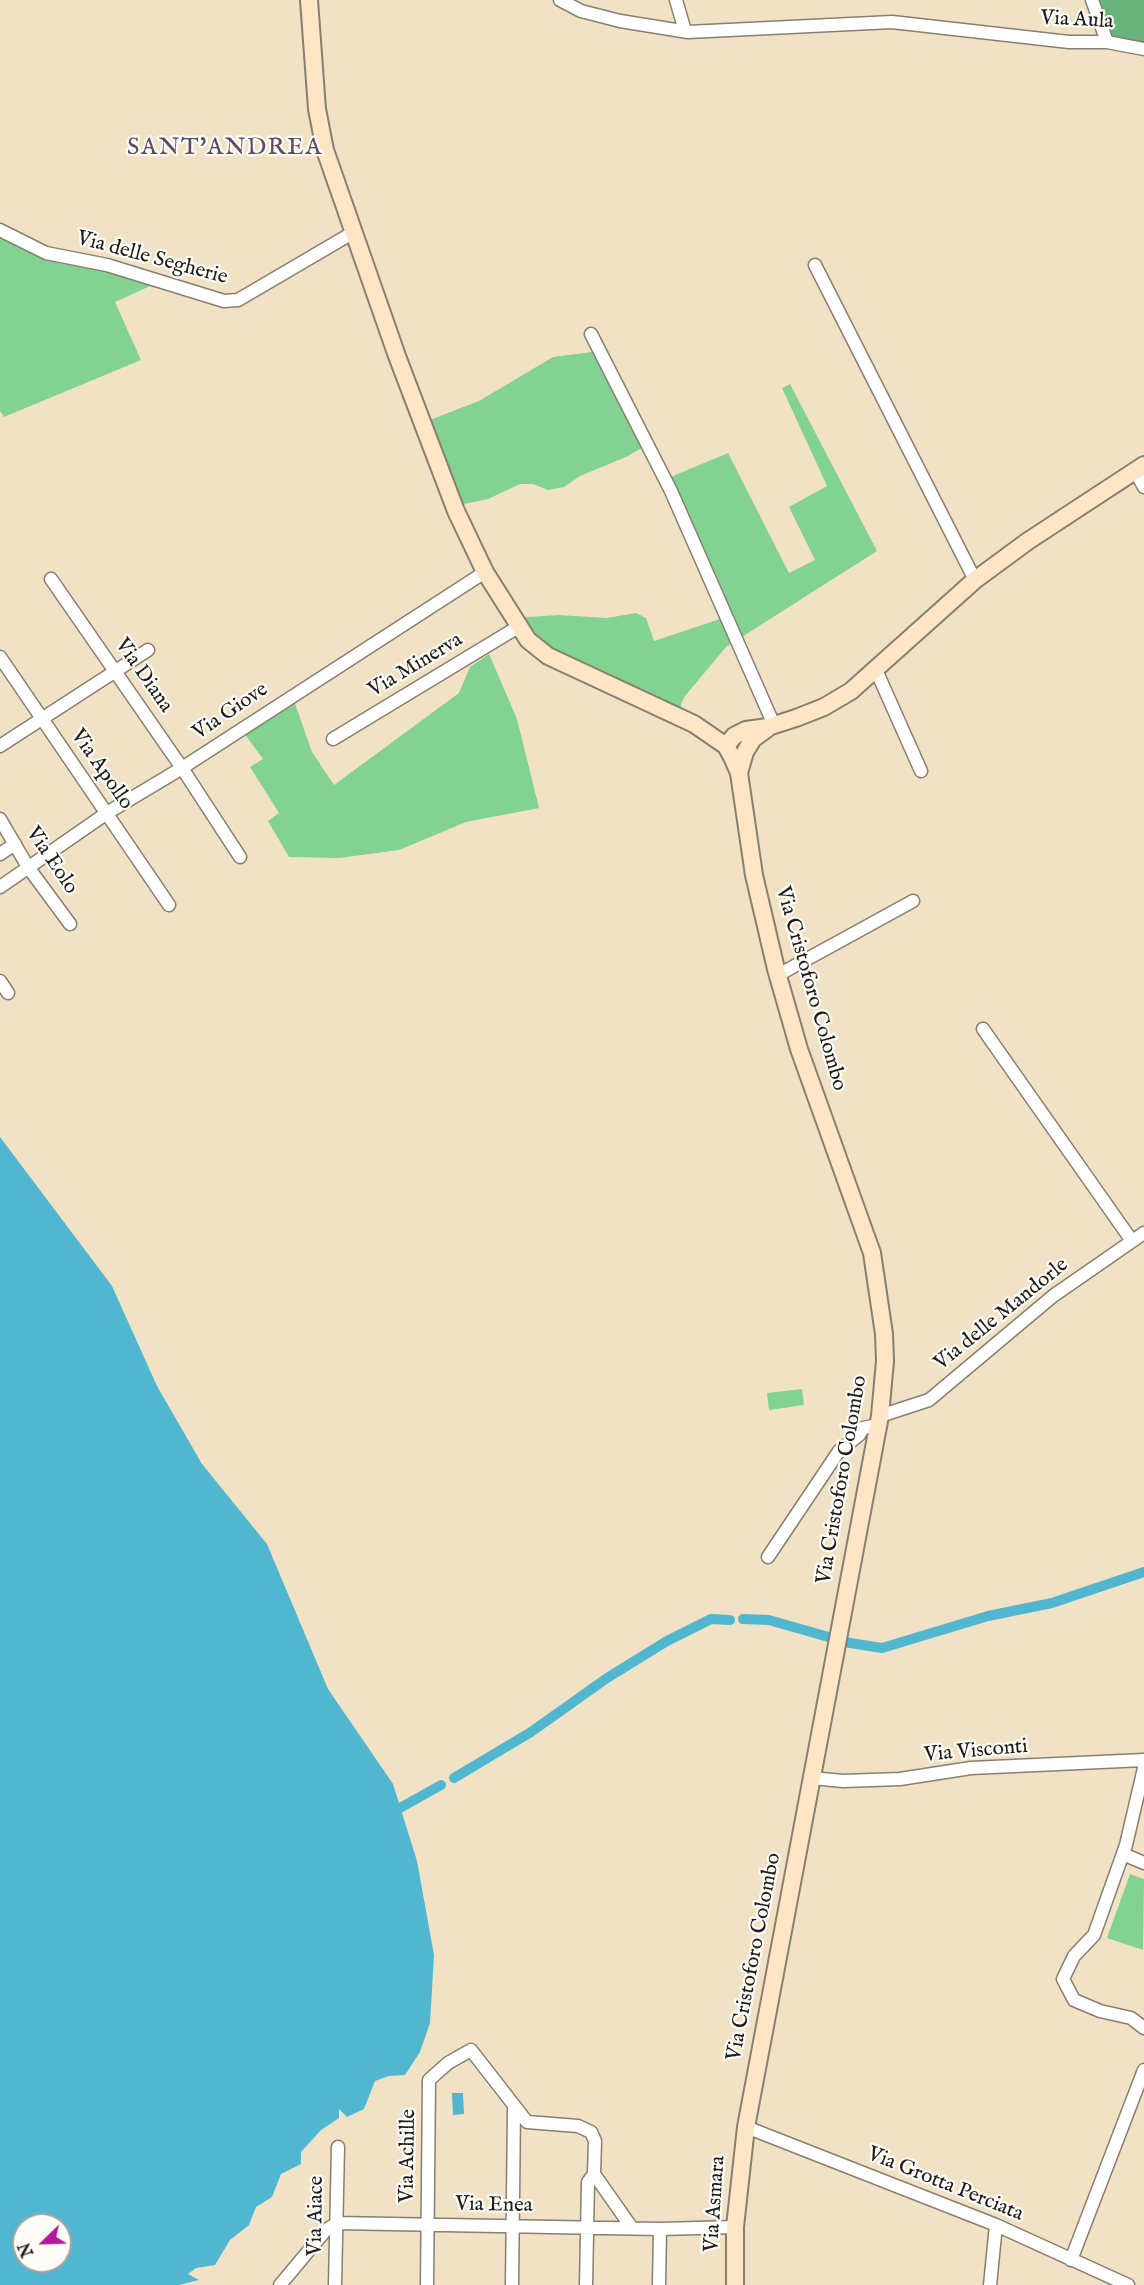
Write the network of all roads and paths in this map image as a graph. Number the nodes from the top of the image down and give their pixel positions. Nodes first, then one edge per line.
1 (309, 0) edge
2 (560, 0) edge
3 (676, 0) edge
4 (1092, 0) edge
5 (685, 32) junction
6 (1107, 42) junction
7 (1144, 49) edge
8 (0, 230) edge
9 (354, 232) junction
10 (815, 265) dead end
11 (591, 334) dead end
12 (1139, 468) edge
13 (1144, 488) edge
14 (485, 572) junction
15 (51, 579) dead end
16 (975, 580) junction
17 (518, 627) junction
18 (148, 650) dead end
19 (0, 657) edge
20 (876, 670) junction
21 (115, 671) junction
22 (42, 719) junction
23 (694, 724) junction
24 (771, 726) junction
25 (749, 734) junction
26 (333, 739) dead end
27 (0, 746) edge
28 (726, 746) junction
29 (182, 768) junction
30 (921, 771) dead end
31 (739, 773) junction
32 (107, 813) junction
33 (0, 819) edge
34 (15, 844) junction
35 (0, 854) edge
36 (240, 856) dead end
37 (28, 867) junction
38 (0, 887) edge
39 (913, 901) dead end
40 (169, 905) dead end
41 (70, 924) dead end
42 (778, 975) junction
43 (0, 981) edge
44 (8, 993) dead end
45 (983, 1029) dead end
46 (1144, 1233) edge
47 (1132, 1241) junction
48 (879, 1420) junction
49 (768, 1557) dead end
50 (1144, 1760) edge
51 (1144, 1768) edge
52 (812, 1778) junction
53 (1123, 1854) junction
54 (1144, 1863) edge
55 (1144, 2028) edge
56 (1144, 2070) edge
57 (514, 2109) junction
58 (746, 2127) junction
59 (338, 2147) dead end
60 (594, 2174) junction
61 (337, 2223) junction
62 (428, 2224) junction
63 (513, 2225) junction
64 (996, 2225) junction
65 (735, 2227) junction
66 (586, 2228) junction
67 (632, 2228) junction
68 (660, 2229) junction
69 (1071, 2260) junction
70 (280, 2285) edge
71 (335, 2285) edge
72 (427, 2285) edge
73 (512, 2285) edge
74 (586, 2285) edge
75 (659, 2285) edge
76 (735, 2285) edge
77 (990, 2285) edge
78 (1128, 2285) edge

1 - 9 main road
2 - 5 street, Via Aula
3 - 5 street
4 - 6 street
5 - 6 street, Via Aula
6 - 7 street, Via Aula
8 - 9 street, Via delle Segherie
9 - 14 main road
10 - 16 street
11 - 24 street
12 - 13 street
12 - 16 main road
14 - 17 main road
14 - 29 street, Via Giove
15 - 21 street, Via Diana
16 - 20 main road
17 - 23 main road
17 - 26 street, Via Minerva
18 - 21 street
19 - 22 street, Via Apollo
20 - 24 main road
20 - 30 street
21 - 22 street
21 - 29 street, Via Diana
22 - 27 street
22 - 32 street, Via Apollo
23 - 25 main road
23 - 28 main road
24 - 25 main road
25 - 28 main road
25 - 31 main road
28 - 31 main road, Via Cristoforo Colombo
29 - 32 street, Via Giove
29 - 36 street, Via Diana
31 - 42 main road, Via Cristoforo Colombo
32 - 37 street, Via Giove
32 - 40 street, Via Apollo
33 - 34 street, Via Eolo
34 - 35 street
34 - 37 street, Via Eolo
37 - 38 street, Via Giove
37 - 41 street, Via Eolo
39 - 42 street
42 - 48 main road, Via Cristoforo Colombo
43 - 44 street
45 - 47 street
46 - 47 street, Via delle Mandorle
47 - 48 street, Via delle Mandorle
48 - 49 street, Via delle Mandorle
48 - 52 main road, Via Cristoforo Colombo
50 - 52 street, Via Visconti
51 - 53 street
52 - 58 main road, Via Cristoforo Colombo
53 - 54 street
53 - 55 street
56 - 69 street
57 - 60 street
57 - 62 street, Via Achille
57 - 63 street
58 - 64 street, Via Grotta Perciata
58 - 65 main road, Via Asmara
59 - 61 street, Via Aiace
60 - 66 street
60 - 67 street
61 - 62 street, Via Enea
61 - 70 street
61 - 71 street, Via Aiace
62 - 63 street, Via Enea
62 - 72 street, Via Achille
63 - 66 street, Via Enea
63 - 73 street
64 - 69 street, Via Grotta Perciata
64 - 77 street
65 - 68 street, Via Enea
65 - 76 main road, Via Asmara
66 - 67 street, Via Enea
66 - 74 street
67 - 68 street, Via Enea
68 - 75 street
69 - 78 street, Via Grotta Perciata

